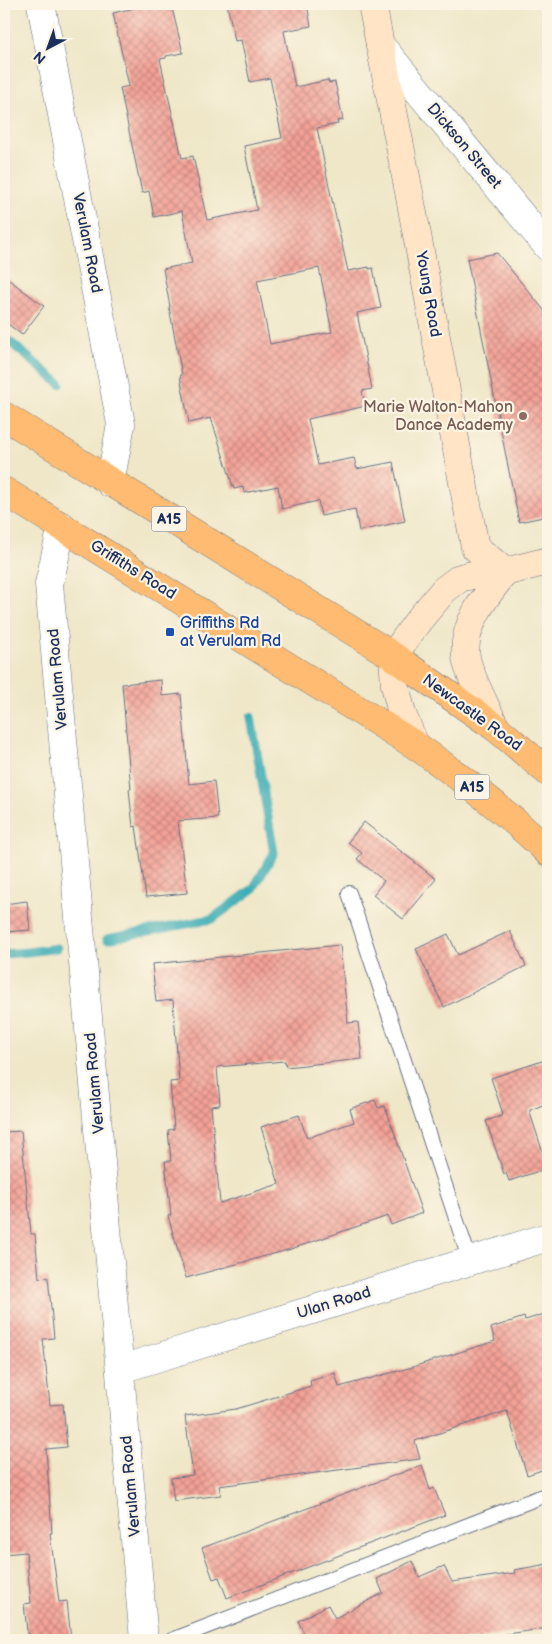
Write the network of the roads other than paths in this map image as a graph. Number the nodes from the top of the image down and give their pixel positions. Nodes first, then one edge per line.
1 (41, 4) edge
2 (372, 4) edge
3 (380, 45) junction
4 (548, 246) edge
5 (4, 416) edge
6 (110, 482) junction
7 (4, 491) edge
8 (62, 526) junction
9 (548, 561) edge
10 (505, 572) junction
11 (393, 656) junction
12 (495, 728) junction
13 (415, 744) junction
14 (548, 772) edge
15 (548, 852) edge
16 (350, 893) dead end
17 (548, 1237) edge
18 (470, 1261) junction
19 (121, 1369) junction
20 (548, 1494) edge
21 (144, 1640) edge
22 (172, 1640) edge

1 - 6 street, Verulam Road
2 - 3 street, Young Road
3 - 4 street, Dickson Street
3 - 10 street, Young Road
5 - 6 highway, A15
6 - 11 highway, A15
7 - 8 highway, Griffiths Road / A15
8 - 13 highway, Griffiths Road / A15
8 - 19 street, Verulam Road
9 - 10 street
10 - 11 street
10 - 12 street
11 - 12 highway, Newcastle Road / A15
11 - 13 street
12 - 14 highway, Newcastle Road / A15
13 - 15 highway, A15
16 - 18 lane
17 - 18 street, Ulan Road
18 - 19 street, Ulan Road
19 - 21 street, Verulam Road
20 - 22 lane

